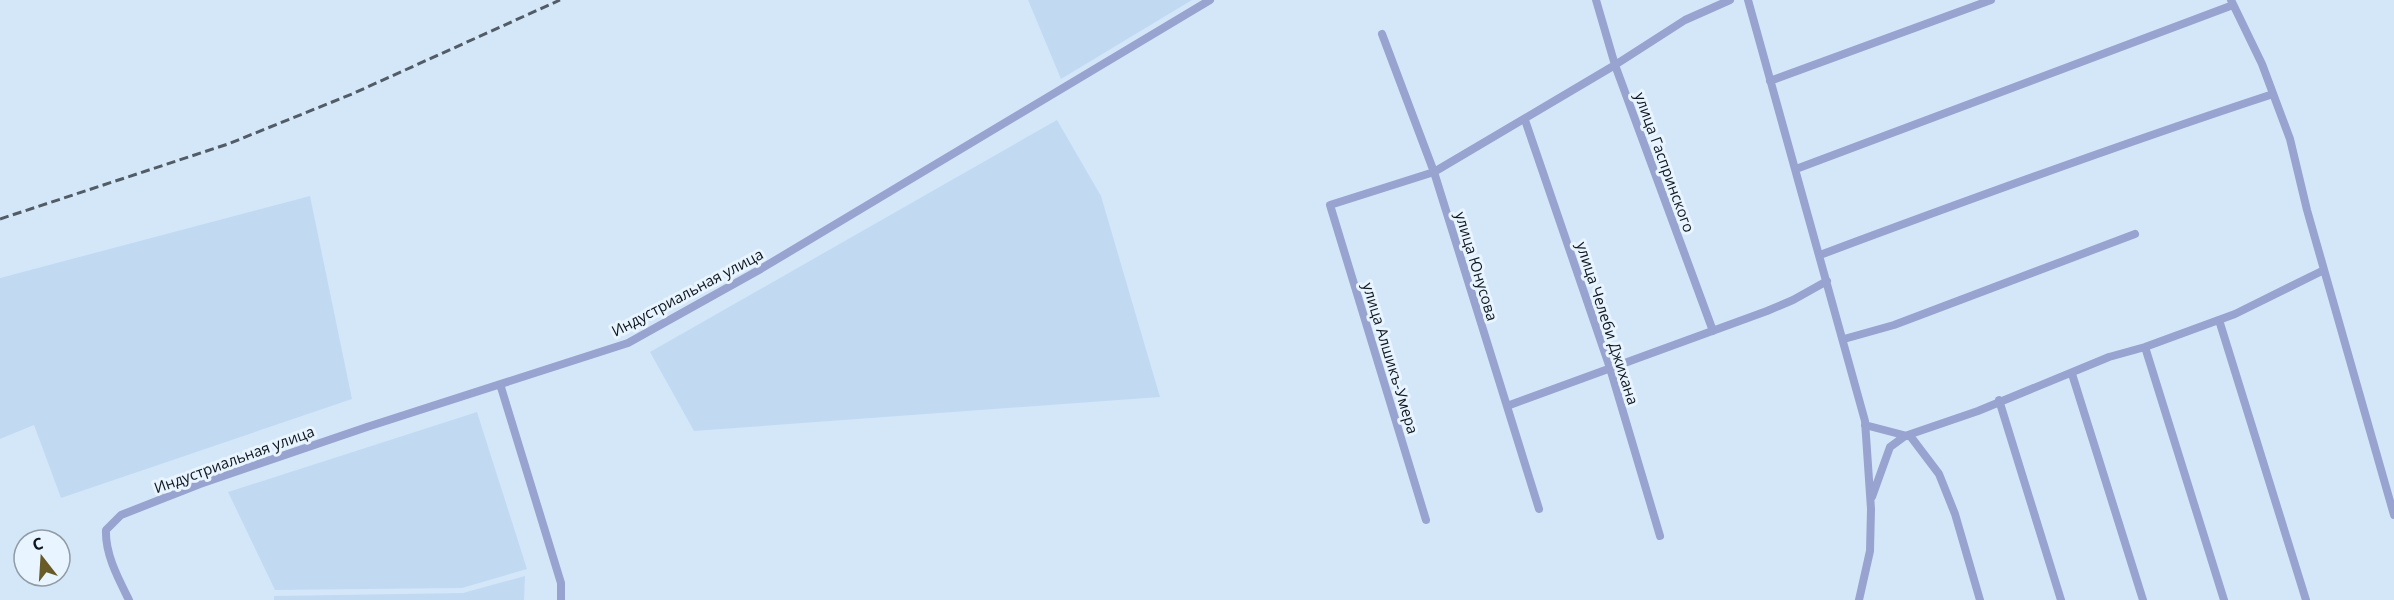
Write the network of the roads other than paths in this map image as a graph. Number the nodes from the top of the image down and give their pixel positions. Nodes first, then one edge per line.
1 (1210, 0) edge
2 (1596, 0) edge
3 (1730, 0) edge
4 (1748, 0) edge
5 (1991, 0) edge
6 (2232, 2) edge
7 (1382, 34) dead end
8 (1615, 65) junction
9 (1770, 81) junction
10 (2273, 94) junction
11 (1525, 120) junction
12 (1796, 169) junction
13 (1434, 172) junction
14 (2135, 234) dead end
15 (1820, 255) junction
16 (2324, 270) junction
17 (1827, 281) junction
18 (2219, 320) junction
19 (1713, 331) junction
20 (1844, 339) junction
21 (2145, 347) junction
22 (1610, 368) junction
23 (2072, 374) junction
24 (500, 384) junction
25 (1999, 400) junction
26 (1507, 406) junction
27 (1865, 426) junction
28 (1905, 436) junction
29 (1870, 501) junction
30 (1539, 509) dead end
31 (2394, 515) edge
32 (1426, 520) dead end
33 (1660, 536) dead end
34 (129, 600) edge
35 (561, 600) edge
36 (1858, 600) edge
37 (1980, 600) edge
38 (2061, 600) edge
39 (2143, 600) edge
40 (2224, 600) edge
41 (2306, 600) edge

1 - 24 street, Индустриальная улица
2 - 8 street, улица Гаспринского
3 - 8 street
4 - 9 street
5 - 9 street
6 - 10 street
6 - 12 street
7 - 13 street, улица Юнусова
8 - 11 street
8 - 19 street, улица Гаспринского
9 - 12 street
10 - 15 street
10 - 16 street
11 - 13 street
11 - 22 street, улица Челеби Джихана
12 - 15 street
13 - 26 street, улица Юнусова
13 - 32 street, улица Алшикъ-Умера
14 - 20 street
15 - 17 street
16 - 18 street
16 - 31 street
17 - 19 street
17 - 20 street
18 - 21 street
18 - 41 street
19 - 22 street
20 - 27 street
21 - 23 street
21 - 40 street
22 - 26 street
22 - 33 street, улица Челеби Джихана
23 - 25 street
23 - 39 street
24 - 34 street, Индустриальная улица
24 - 35 street
25 - 28 street
25 - 38 street
26 - 30 street, улица Юнусова
27 - 28 street
27 - 29 street
28 - 29 street
28 - 37 street
29 - 36 street

